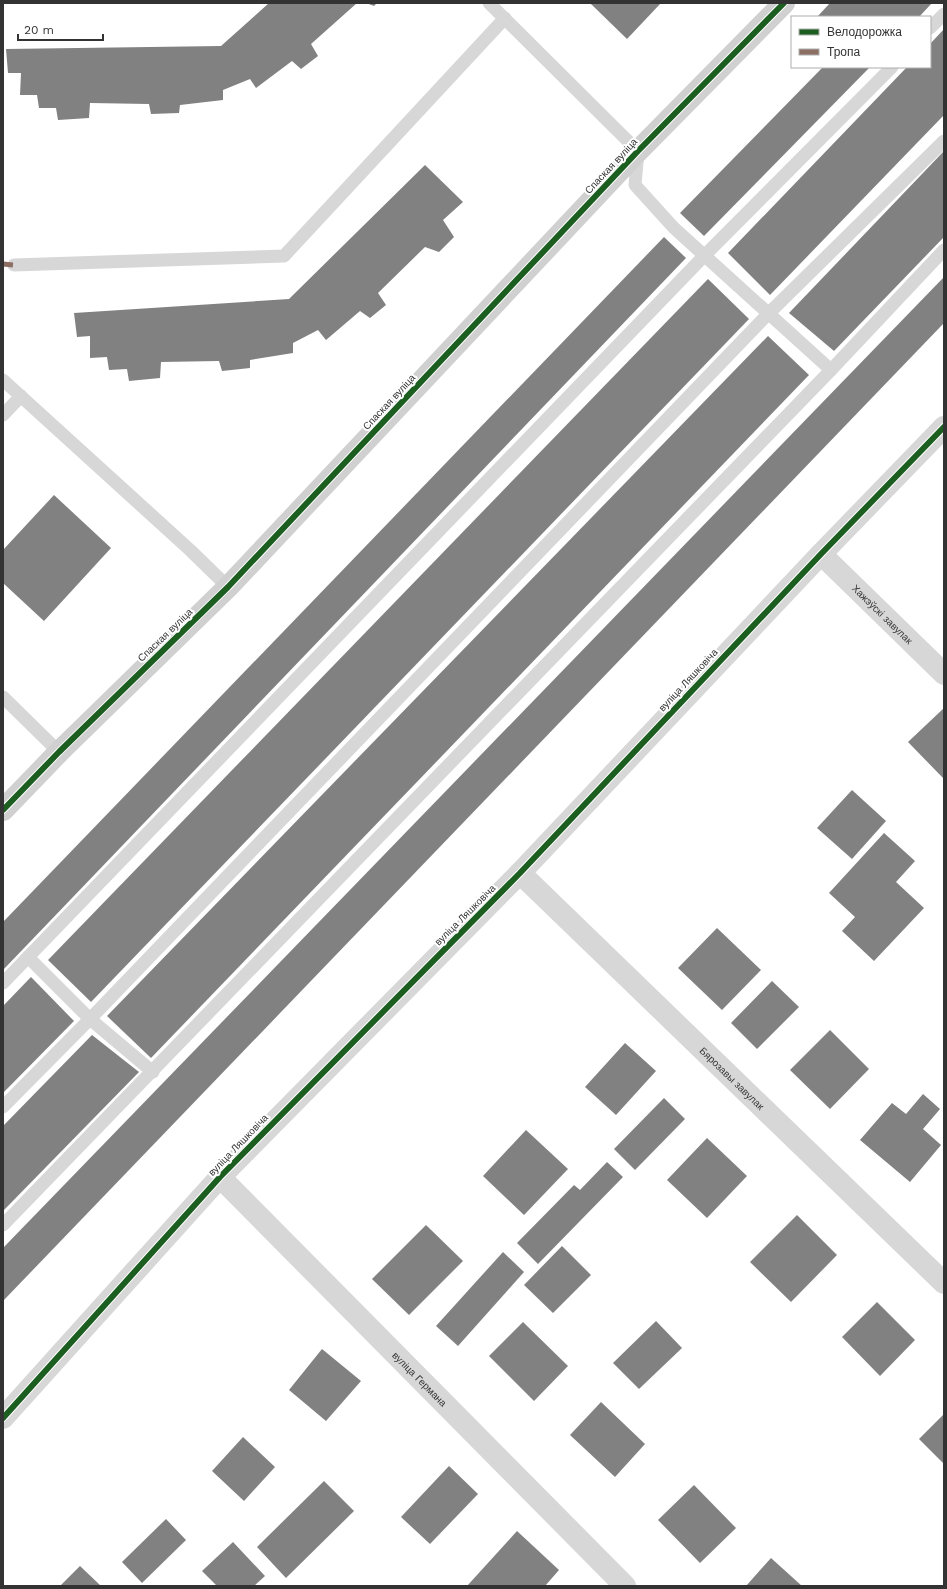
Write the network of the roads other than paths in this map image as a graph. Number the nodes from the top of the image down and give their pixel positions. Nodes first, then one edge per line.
1 (489, 3) edge
2 (784, 3) edge
3 (944, 14) edge
4 (505, 18) junction
5 (931, 27) edge
6 (891, 68) edge
7 (944, 141) edge
8 (638, 151) junction
9 (944, 250) edge
10 (704, 256) junction
11 (14, 265) dead end
12 (768, 314) junction
13 (831, 370) junction
14 (3, 380) edge
15 (21, 396) junction
16 (3, 415) edge
17 (944, 427) edge
18 (821, 554) junction
19 (228, 587) junction
20 (944, 674) edge
21 (3, 697) edge
22 (59, 752) junction
23 (3, 810) edge
24 (520, 873) junction
25 (28, 957) junction
26 (3, 983) edge
27 (90, 1018) junction
28 (153, 1072) junction
29 (3, 1107) edge
30 (220, 1177) junction
31 (3, 1225) edge
32 (944, 1283) edge
33 (3, 1418) edge
34 (619, 1584) edge

1 - 4 lane
2 - 8 street, Спаская вуліца
3 - 5 lane
4 - 8 lane
4 - 11 lane
6 - 10 lane
7 - 12 lane
8 - 10 lane
8 - 19 street, Спаская вуліца
9 - 13 lane
10 - 12 lane
10 - 25 lane
12 - 13 lane
12 - 27 lane
13 - 28 lane
14 - 15 lane
15 - 16 lane
15 - 19 lane
17 - 18 street, вуліца Ляшковіча
18 - 20 street, Хажэўскі завулак
18 - 24 street, вуліца Ляшковіча
19 - 22 street, Спаская вуліца
21 - 22 lane
22 - 23 street, Спаская вуліца
24 - 30 street, вуліца Ляшковіча
24 - 32 street, Бярозавы завулак
25 - 26 lane
25 - 27 lane
27 - 28 lane
27 - 29 lane
28 - 31 lane
30 - 33 street, вуліца Ляшковіча
30 - 34 street, вуліца Германа

